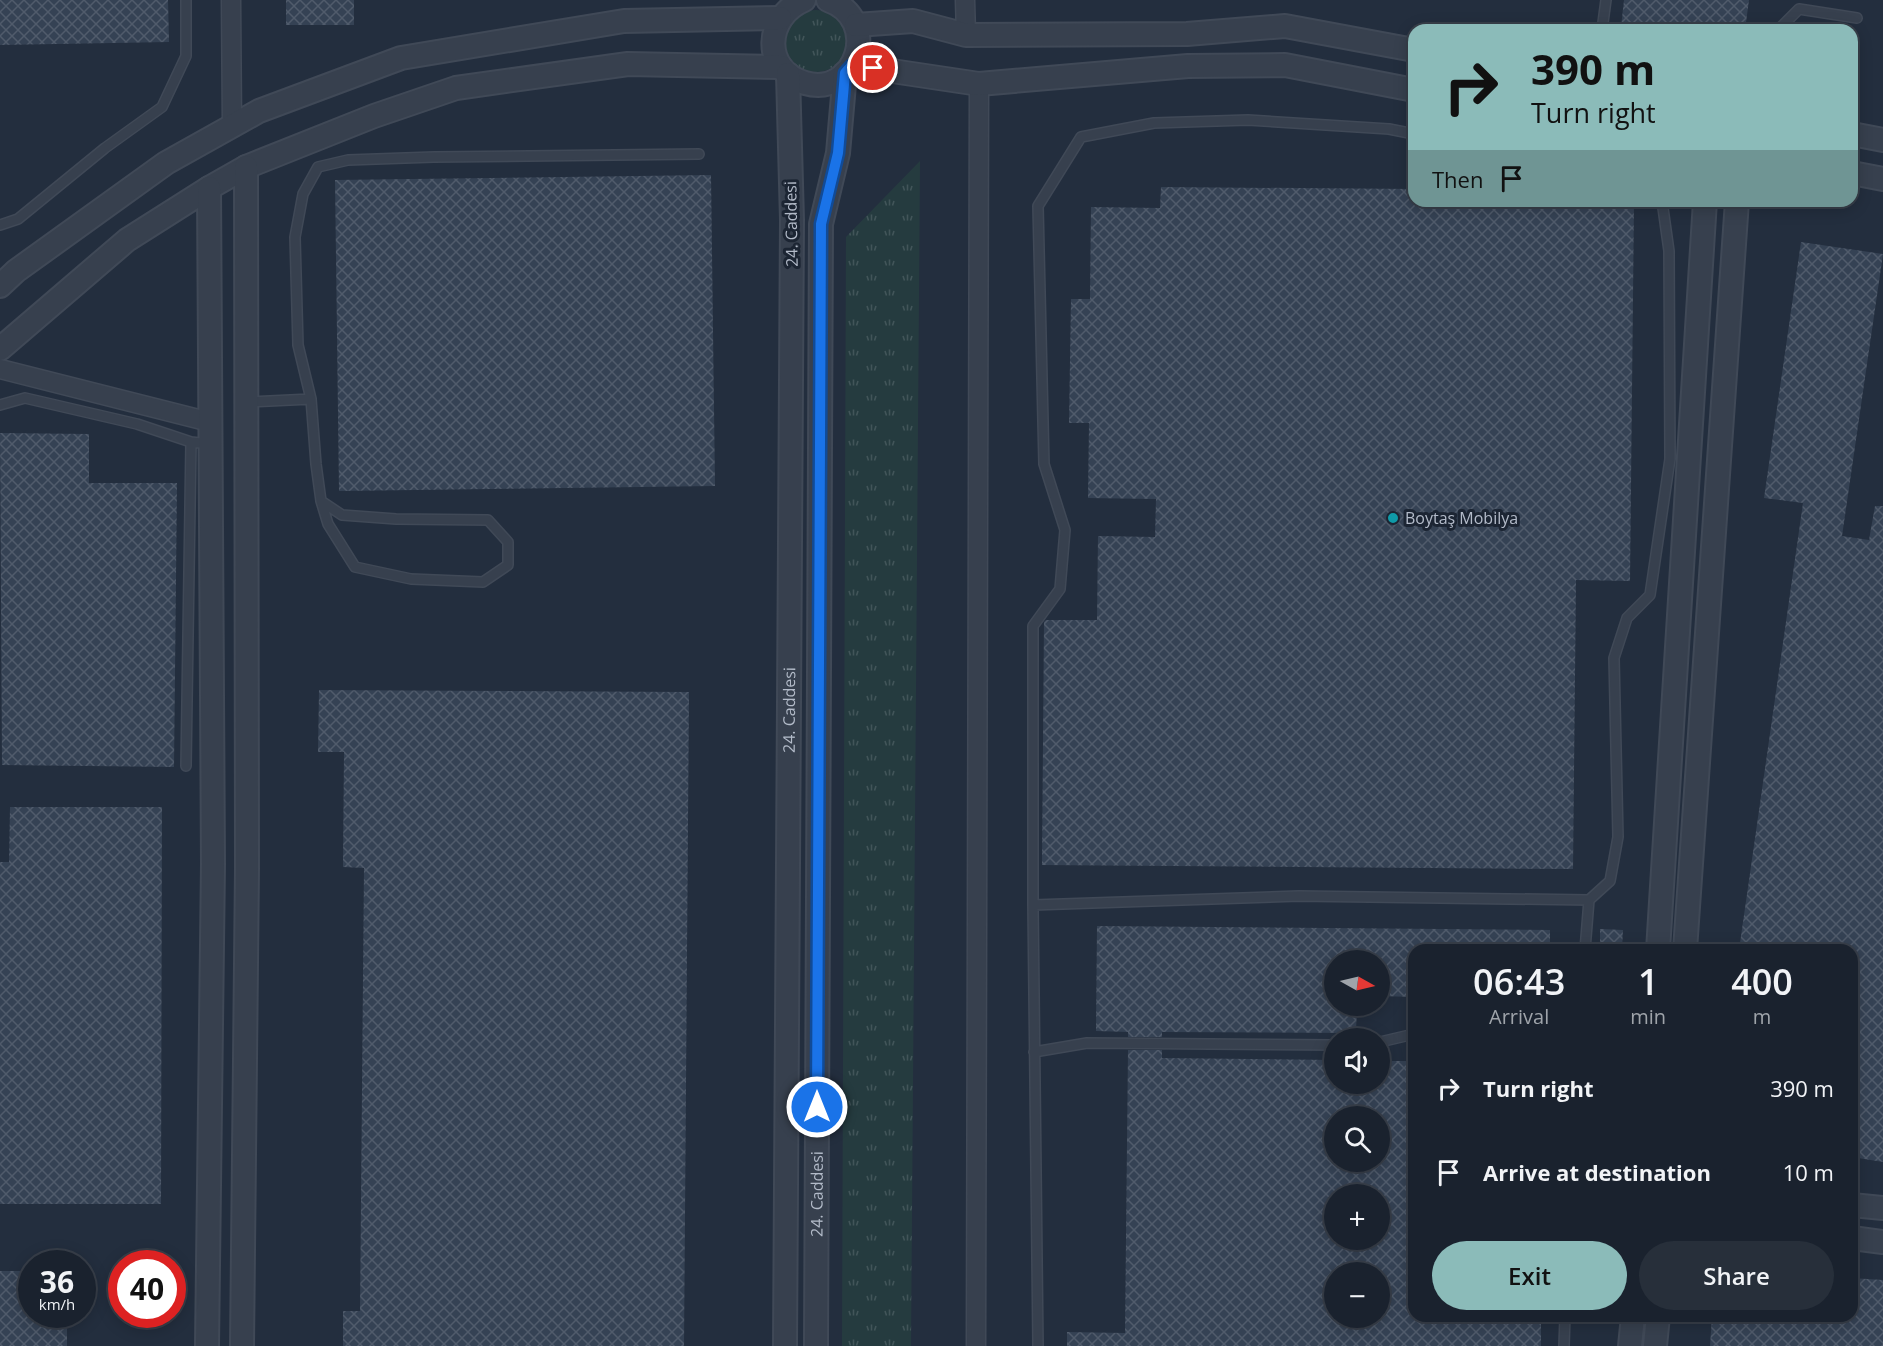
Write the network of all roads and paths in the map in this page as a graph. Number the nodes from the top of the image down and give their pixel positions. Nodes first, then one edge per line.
1 (186, 0) edge
2 (231, 0) edge
3 (804, 0) edge
4 (828, 0) edge
5 (965, 0) edge
6 (1606, 0) edge
7 (782, 10) edge
8 (852, 14) edge
9 (1857, 18) dead end
10 (1603, 24) edge
11 (1784, 24) edge
12 (966, 35) junction
13 (1408, 49) edge
14 (848, 69) junction
15 (785, 70) junction
16 (979, 84) junction
17 (1408, 89) edge
18 (232, 126) junction
19 (1408, 133) edge
20 (1858, 135) edge
21 (1883, 140) edge
22 (699, 154) dead end
23 (246, 167) junction
24 (1858, 174) edge
25 (1883, 179) edge
26 (209, 188) junction
27 (1663, 207) edge
28 (1705, 207) edge
29 (1737, 207) edge
30 (0, 225) edge
31 (0, 286) edge
32 (0, 349) edge
33 (0, 369) edge
34 (310, 399) junction
35 (246, 402) junction
36 (0, 405) edge
37 (204, 436) junction
38 (321, 501) junction
39 (186, 766) dead end
40 (1589, 900) junction
41 (1033, 904) junction
42 (1585, 944) edge
43 (1658, 944) edge
44 (1685, 944) edge
45 (1408, 1035) edge
46 (1390, 1040) edge
47 (1324, 1045) edge
48 (1034, 1052) junction
49 (1858, 1206) edge
50 (1883, 1208) edge
51 (1858, 1239) edge
52 (1883, 1242) edge
53 (1565, 1322) edge
54 (1632, 1322) edge
55 (1657, 1322) edge
56 (207, 1346) edge
57 (242, 1346) edge
58 (785, 1346) edge
59 (816, 1346) edge
60 (976, 1346) edge
61 (1038, 1346) edge
62 (1564, 1346) edge
63 (1630, 1346) edge
64 (1655, 1346) edge

1 - 30 lane
2 - 18 street
3 - 7 street
4 - 8 street
5 - 12 street
6 - 10 lane
7 - 15 street, 24. Caddesi
7 - 18 street
8 - 12 street
8 - 14 street, 24. Caddesi
9 - 11 lane
12 - 13 street
14 - 15 street
14 - 16 street
14 - 59 street, 24. Caddesi
15 - 23 street
15 - 58 street, 24. Caddesi
16 - 17 street
16 - 60 street
18 - 31 street
19 - 41 lane
20 - 21 street
22 - 34 lane
23 - 26 street
23 - 35 street
24 - 25 street
26 - 32 street
26 - 37 street
27 - 40 lane
28 - 43 street
29 - 44 street
33 - 37 street
34 - 35 lane
34 - 38 lane
35 - 57 street
36 - 37 lane
37 - 39 lane
37 - 56 street
38 - 38 lane
40 - 41 lane
40 - 42 lane
41 - 48 lane
45 - 46 lane
47 - 48 lane
48 - 61 lane
49 - 50 street
51 - 52 street
53 - 62 lane
54 - 63 street
55 - 64 street

